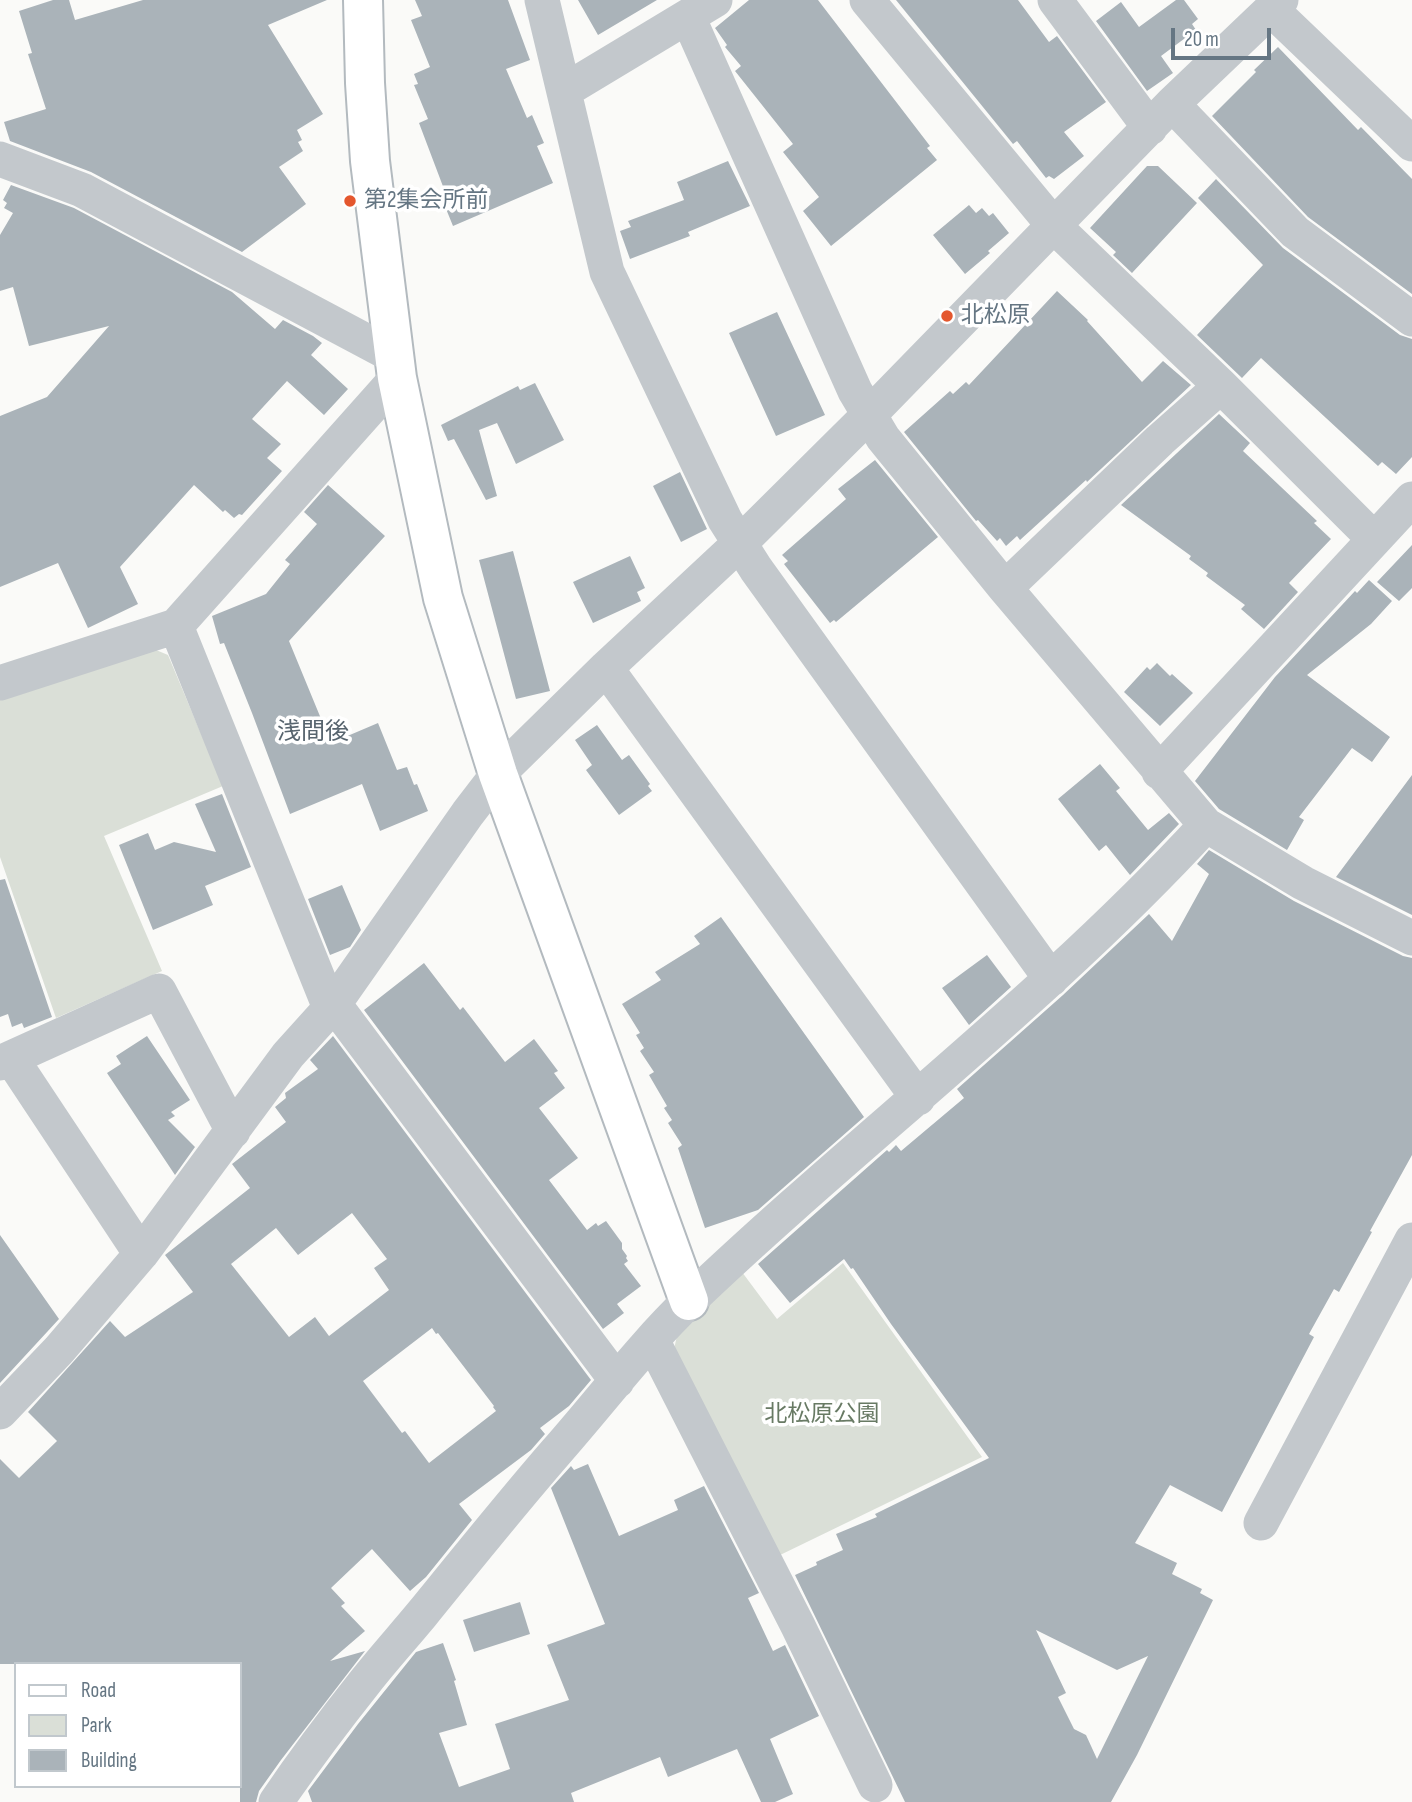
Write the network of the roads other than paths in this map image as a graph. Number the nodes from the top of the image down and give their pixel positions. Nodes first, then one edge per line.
1 (363, 0) edge
2 (542, 0) edge
3 (867, 0) edge
4 (1055, 0) edge
5 (1276, 5) edge
6 (702, 8) edge
7 (564, 92) junction
8 (1161, 116) junction
9 (1412, 144) edge
10 (0, 159) edge
11 (1055, 227) junction
12 (1412, 319) edge
13 (396, 367) junction
14 (1221, 386) junction
15 (869, 415) junction
16 (1412, 499) edge
17 (1374, 538) junction
18 (740, 543) junction
19 (1005, 588) junction
20 (176, 626) junction
21 (606, 668) junction
22 (0, 683) edge
23 (1159, 772) junction
24 (498, 774) junction
25 (1206, 825) junction
26 (1412, 938) edge
27 (1051, 979) junction
28 (332, 1006) junction
29 (6, 1061) edge
30 (918, 1098) junction
31 (233, 1131) junction
32 (1412, 1240) edge
33 (141, 1254) junction
34 (689, 1301) junction
35 (652, 1340) junction
36 (617, 1381) junction
37 (0, 1412) edge
38 (1261, 1523) dead end
39 (875, 1785) dead end
40 (276, 1802) edge

1 - 13 street
2 - 7 street
3 - 11 street
4 - 8 street
5 - 8 street
5 - 9 street
6 - 7 street
6 - 15 street
7 - 18 street
8 - 11 street
8 - 12 street
10 - 13 street
11 - 14 street
11 - 15 street
13 - 20 street
13 - 24 street
14 - 17 street
14 - 19 street
15 - 18 street
15 - 19 street
16 - 17 street
17 - 23 street
18 - 21 street
18 - 27 street
19 - 23 street
20 - 22 street
20 - 28 street
21 - 24 street
21 - 30 street
23 - 25 street
24 - 28 street
24 - 34 street
25 - 26 street
25 - 27 street
27 - 30 street
28 - 31 street
28 - 36 street
29 - 31 street
29 - 33 street
30 - 34 street
31 - 33 street
32 - 38 street
33 - 37 street
34 - 35 street
35 - 36 street
35 - 39 street
36 - 40 street

